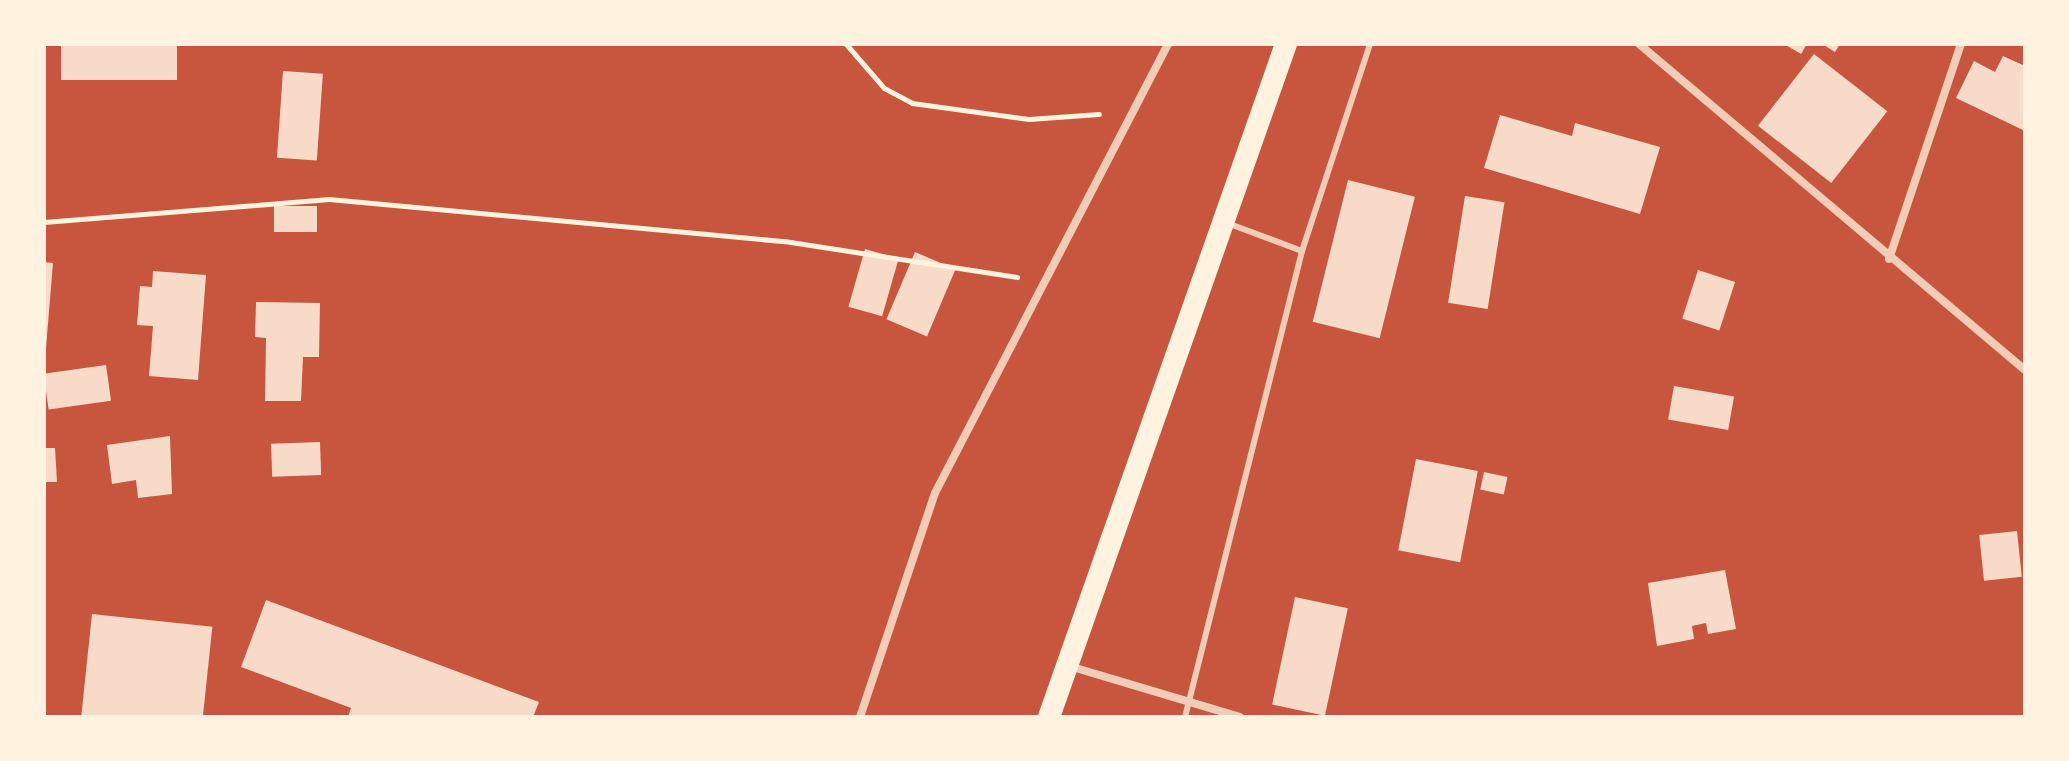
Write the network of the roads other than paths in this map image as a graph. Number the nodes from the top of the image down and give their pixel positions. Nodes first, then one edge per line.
1 (1168, 44) edge
2 (1286, 44) edge
3 (1370, 44) edge
4 (1639, 44) edge
5 (1961, 44) edge
6 (1224, 222) junction
7 (1302, 251) junction
8 (1889, 259) junction
9 (2025, 370) edge
10 (1068, 666) junction
11 (1191, 702) junction
12 (860, 717) edge
13 (1049, 717) edge
14 (1185, 717) edge
15 (1240, 717) edge

1 - 12 street
2 - 6 highway
3 - 7 lane
4 - 8 street
5 - 8 street
6 - 7 lane
6 - 10 highway
7 - 11 lane
8 - 9 street
10 - 11 street
10 - 13 highway
11 - 14 lane
11 - 15 street

